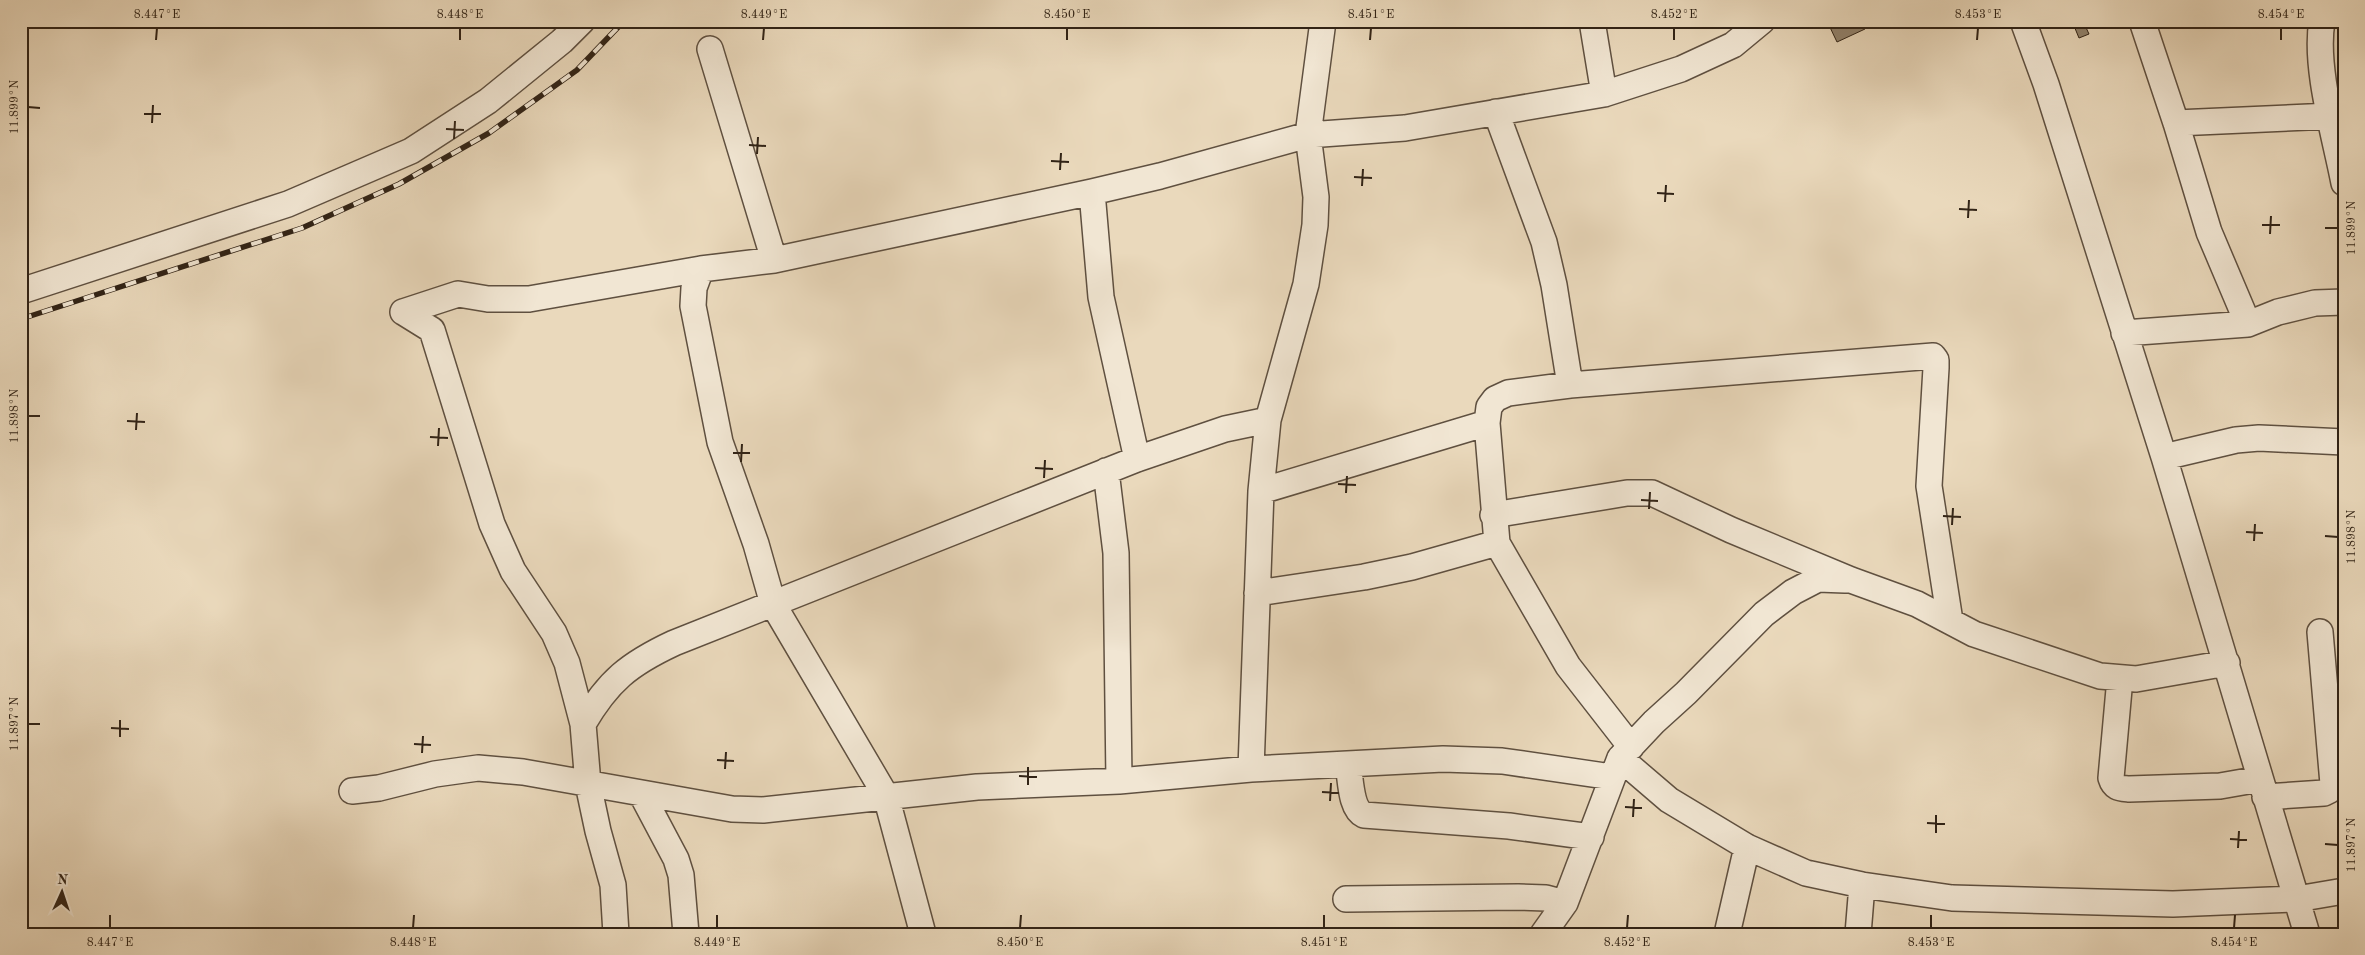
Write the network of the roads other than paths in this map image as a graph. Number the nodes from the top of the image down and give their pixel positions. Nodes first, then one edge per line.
1 (582, 21) edge
2 (1323, 21) edge
3 (1592, 21) edge
4 (1762, 21) edge
5 (2023, 21) edge
6 (2142, 21) edge
7 (2322, 21) edge
8 (710, 49) dead end
9 (1604, 94) junction
10 (1496, 112) junction
11 (2331, 116) junction
12 (2176, 123) junction
13 (1308, 135) junction
14 (2344, 183) edge
15 (1092, 192) junction
16 (774, 260) junction
17 (701, 269) junction
18 (22, 288) edge
19 (2344, 302) edge
20 (2248, 324) junction
21 (2124, 332) junction
22 (1570, 386) junction
23 (1268, 420) junction
24 (1487, 423) junction
25 (2344, 442) edge
26 (2164, 457) junction
27 (1137, 459) junction
28 (1106, 471) junction
29 (1261, 491) junction
30 (1493, 515) junction
31 (1497, 542) junction
32 (1851, 580) junction
33 (1257, 592) junction
34 (773, 604) junction
35 (1950, 621) junction
36 (2320, 632) dead end
37 (2227, 663) junction
38 (2120, 678) junction
39 (582, 724) junction
40 (1621, 761) junction
41 (1348, 765) junction
42 (1251, 769) junction
43 (1119, 781) junction
44 (588, 784) junction
45 (2263, 788) junction
46 (352, 791) dead end
47 (641, 793) junction
48 (886, 796) junction
49 (1591, 838) junction
50 (1747, 848) junction
51 (1862, 885) junction
52 (2344, 891) edge
53 (1346, 899) dead end
54 (2297, 899) junction
55 (1565, 903) junction
56 (616, 934) edge
57 (686, 934) edge
58 (923, 934) edge
59 (1543, 934) edge
60 (1727, 934) edge
61 (1858, 934) edge
62 (2307, 934) edge

1 - 18 street
2 - 13 street
3 - 9 street
4 - 9 street
5 - 21 street
6 - 12 street
7 - 11 street
8 - 16 street
9 - 10 street
10 - 13 street
10 - 22 street
11 - 12 street
11 - 14 street
12 - 20 street
13 - 15 street
13 - 23 street
15 - 16 street
15 - 27 street
16 - 17 street
17 - 34 street
17 - 39 street
19 - 20 street
20 - 21 street
21 - 26 street
22 - 24 street
22 - 35 street
23 - 27 street
23 - 29 street
24 - 29 street
24 - 30 street
25 - 26 street
26 - 37 street
27 - 28 street
28 - 34 street
28 - 43 street
29 - 33 street
30 - 31 street
30 - 32 street
31 - 33 street
31 - 40 street
32 - 35 street
32 - 40 street
33 - 42 street
34 - 39 street
34 - 48 street
35 - 38 street
36 - 45 street
37 - 38 street
37 - 45 street
38 - 45 street
39 - 44 street
40 - 41 street
40 - 49 street
40 - 50 street
41 - 42 street
41 - 49 street
42 - 43 street
43 - 48 street
44 - 46 street
44 - 47 street
44 - 56 street
45 - 54 street
47 - 48 street
47 - 57 street
48 - 58 street
49 - 55 street
50 - 51 street
50 - 60 street
51 - 54 street
51 - 61 street
52 - 54 street
53 - 55 street
54 - 62 street
55 - 59 street

